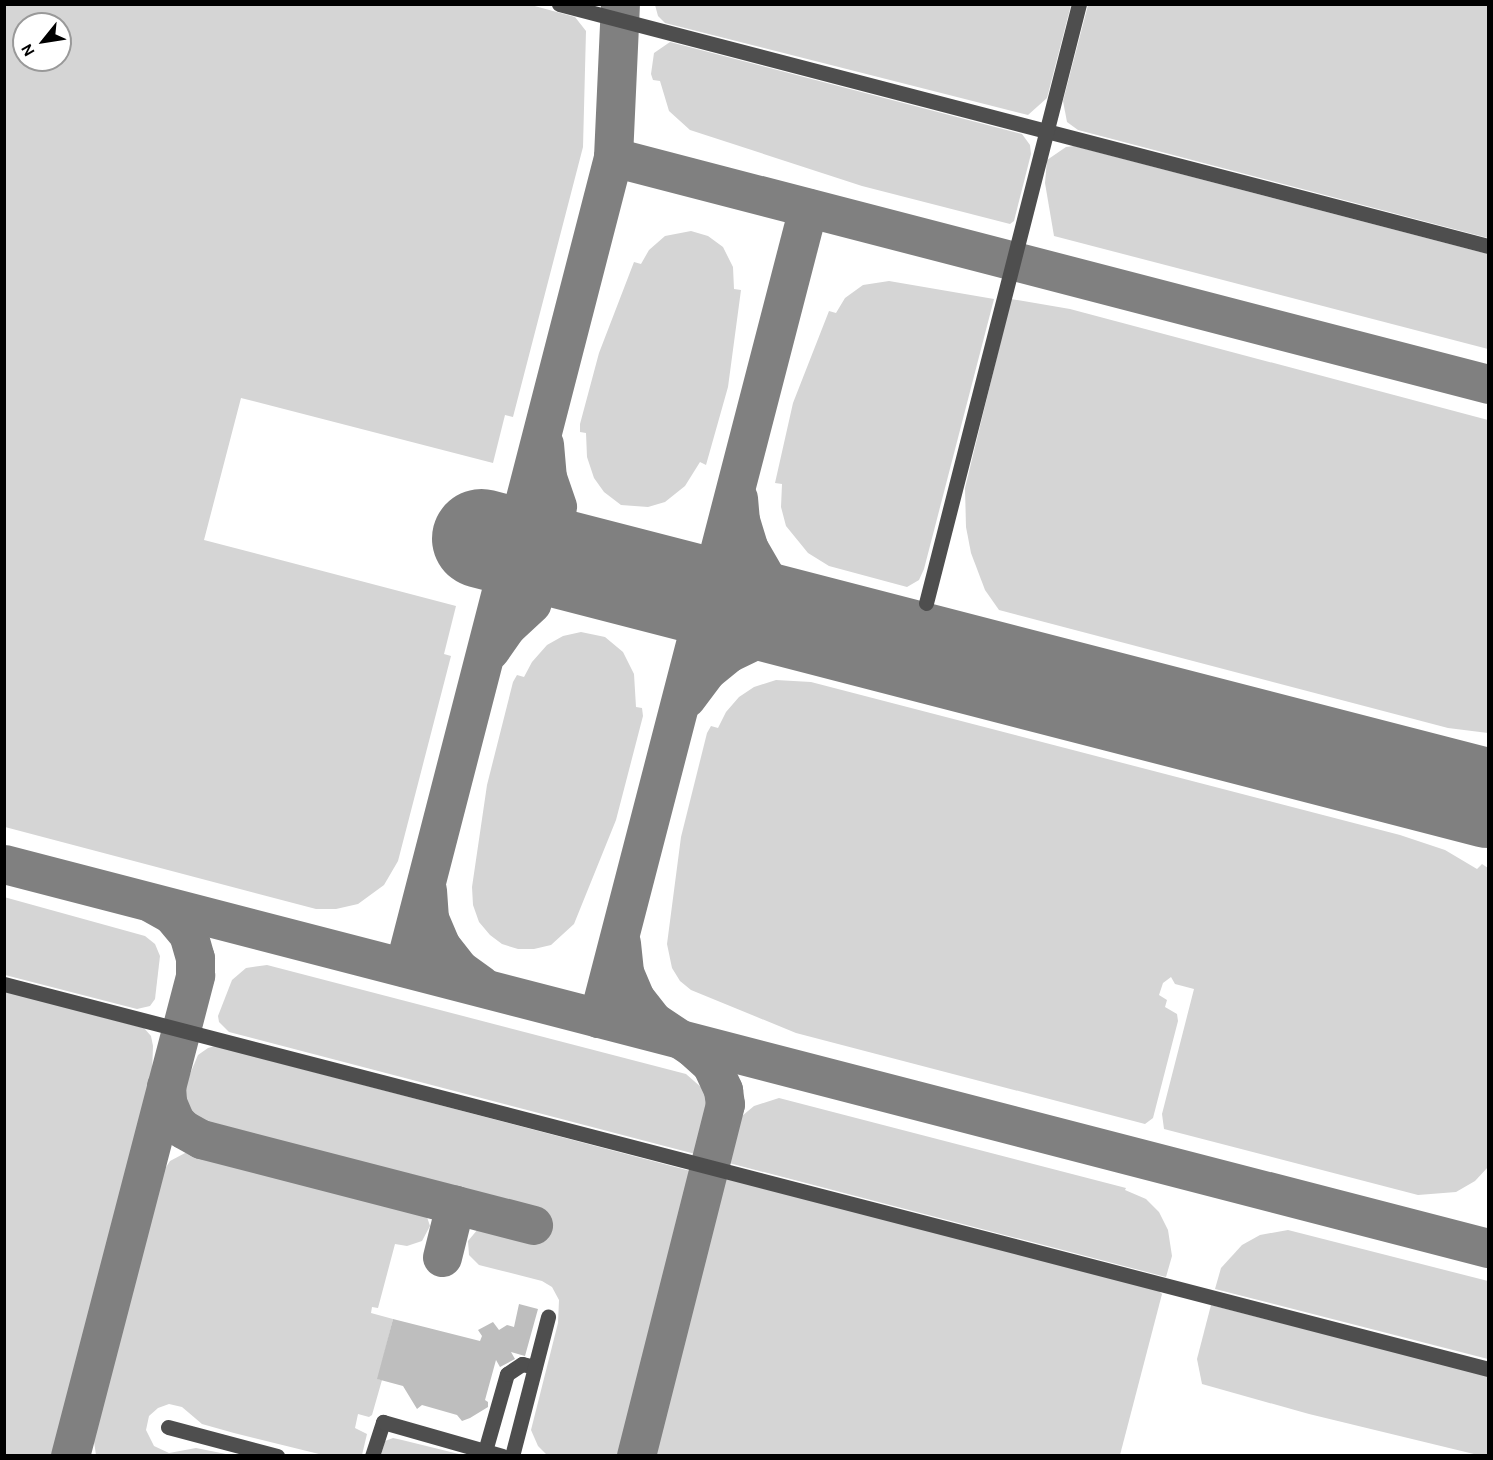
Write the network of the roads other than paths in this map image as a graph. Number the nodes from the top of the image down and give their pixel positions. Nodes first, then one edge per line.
1 (559, 4) edge
2 (1079, 4) edge
3 (1046, 131) junction
4 (1488, 246) edge
5 (926, 603) dead end
6 (4, 984) edge
7 (548, 1317) dead end
8 (535, 1367) junction
9 (1488, 1369) edge
10 (168, 1427) dead end
11 (484, 1450) junction
12 (277, 1455) edge
13 (372, 1455) edge
14 (502, 1455) edge
15 (512, 1455) edge

1 - 3 street
2 - 3 street
3 - 4 street
3 - 5 street
6 - 9 street
7 - 8 street
8 - 11 street
8 - 15 street
10 - 12 street
11 - 13 street
11 - 14 street

